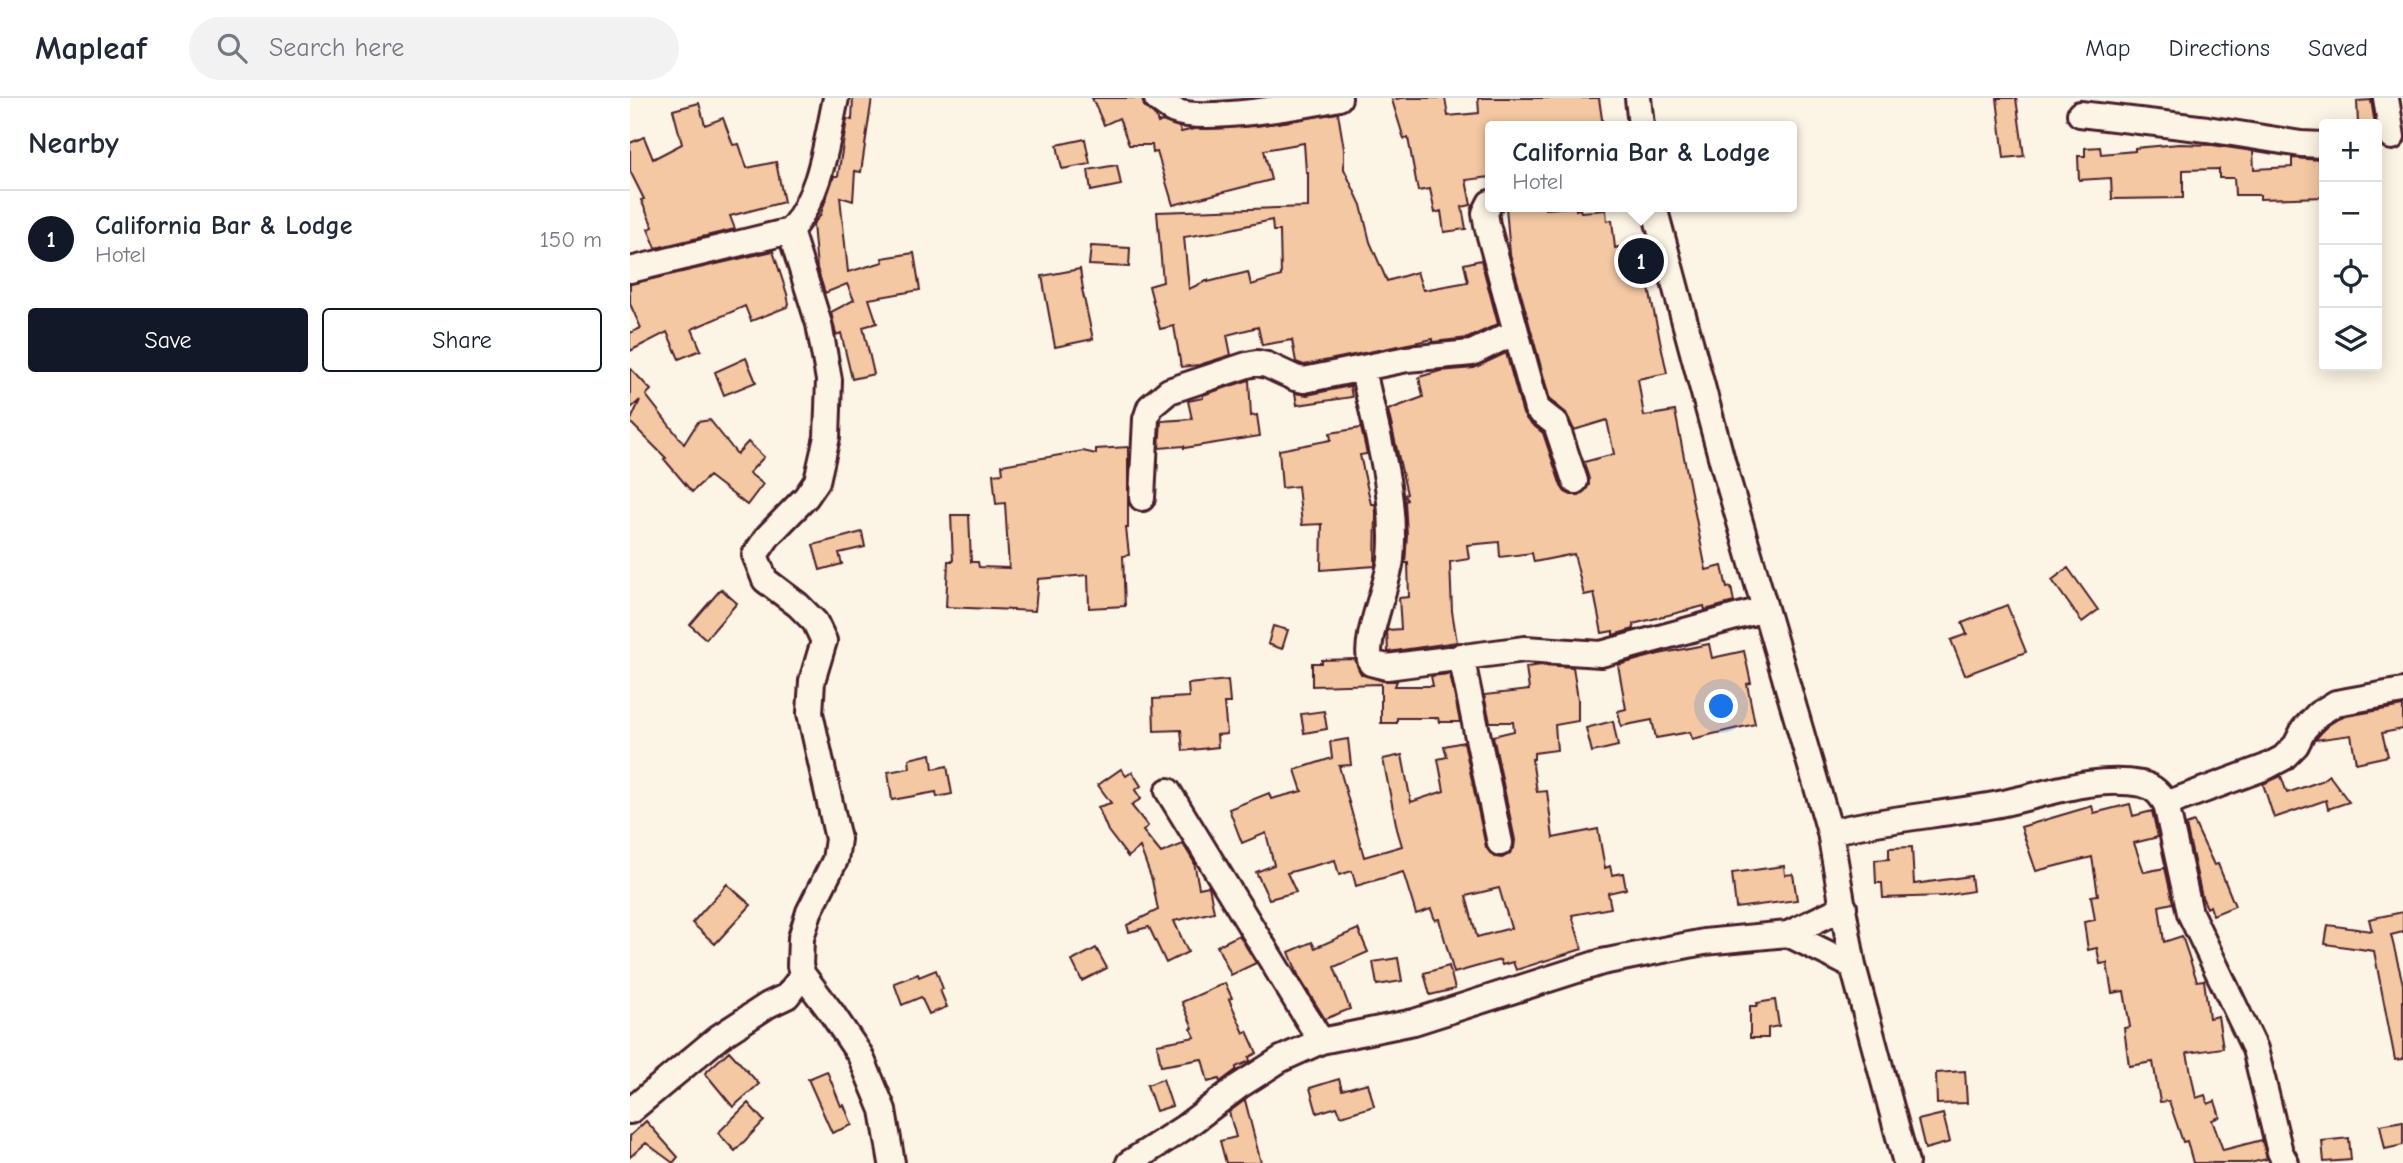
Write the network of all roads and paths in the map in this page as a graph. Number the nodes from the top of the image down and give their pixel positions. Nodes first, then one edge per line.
1 (836, 98) edge
2 (1339, 98) edge
3 (1638, 98) edge
4 (2386, 98) edge
5 (1157, 99) edge
6 (2080, 114) dead end
7 (1640, 121) edge
8 (2391, 139) edge
9 (2319, 145) edge
10 (1486, 212) edge
11 (1655, 212) edge
12 (790, 231) junction
13 (630, 270) edge
14 (1515, 332) junction
15 (1363, 370) junction
16 (1575, 481) dead end
17 (1142, 498) dead end
18 (1765, 610) junction
19 (1461, 656) junction
20 (2403, 691) edge
21 (1168, 792) dead end
22 (2166, 804) junction
23 (1830, 832) junction
24 (1500, 844) dead end
25 (1844, 907) junction
26 (1788, 934) junction
27 (1853, 966) junction
28 (803, 975) junction
29 (787, 996) junction
30 (820, 1000) junction
31 (1321, 1041) junction
32 (630, 1111) edge
33 (892, 1163) edge
34 (1129, 1163) edge
35 (1906, 1163) edge
36 (2286, 1163) edge

1 - 12 street
2 - 5 street
3 - 7 street
4 - 8 street
6 - 9 street
10 - 14 street
11 - 18 street
12 - 13 street
12 - 28 street
14 - 15 street
14 - 16 street
15 - 17 street
15 - 19 street
18 - 19 street
18 - 23 street
19 - 24 street
20 - 22 street
21 - 31 street
22 - 23 street
22 - 36 street
23 - 25 street
25 - 26 street
25 - 27 street
26 - 27 street
26 - 31 street
27 - 35 street
28 - 29 street
28 - 30 street
29 - 30 street
29 - 32 street
30 - 33 street
31 - 34 street

